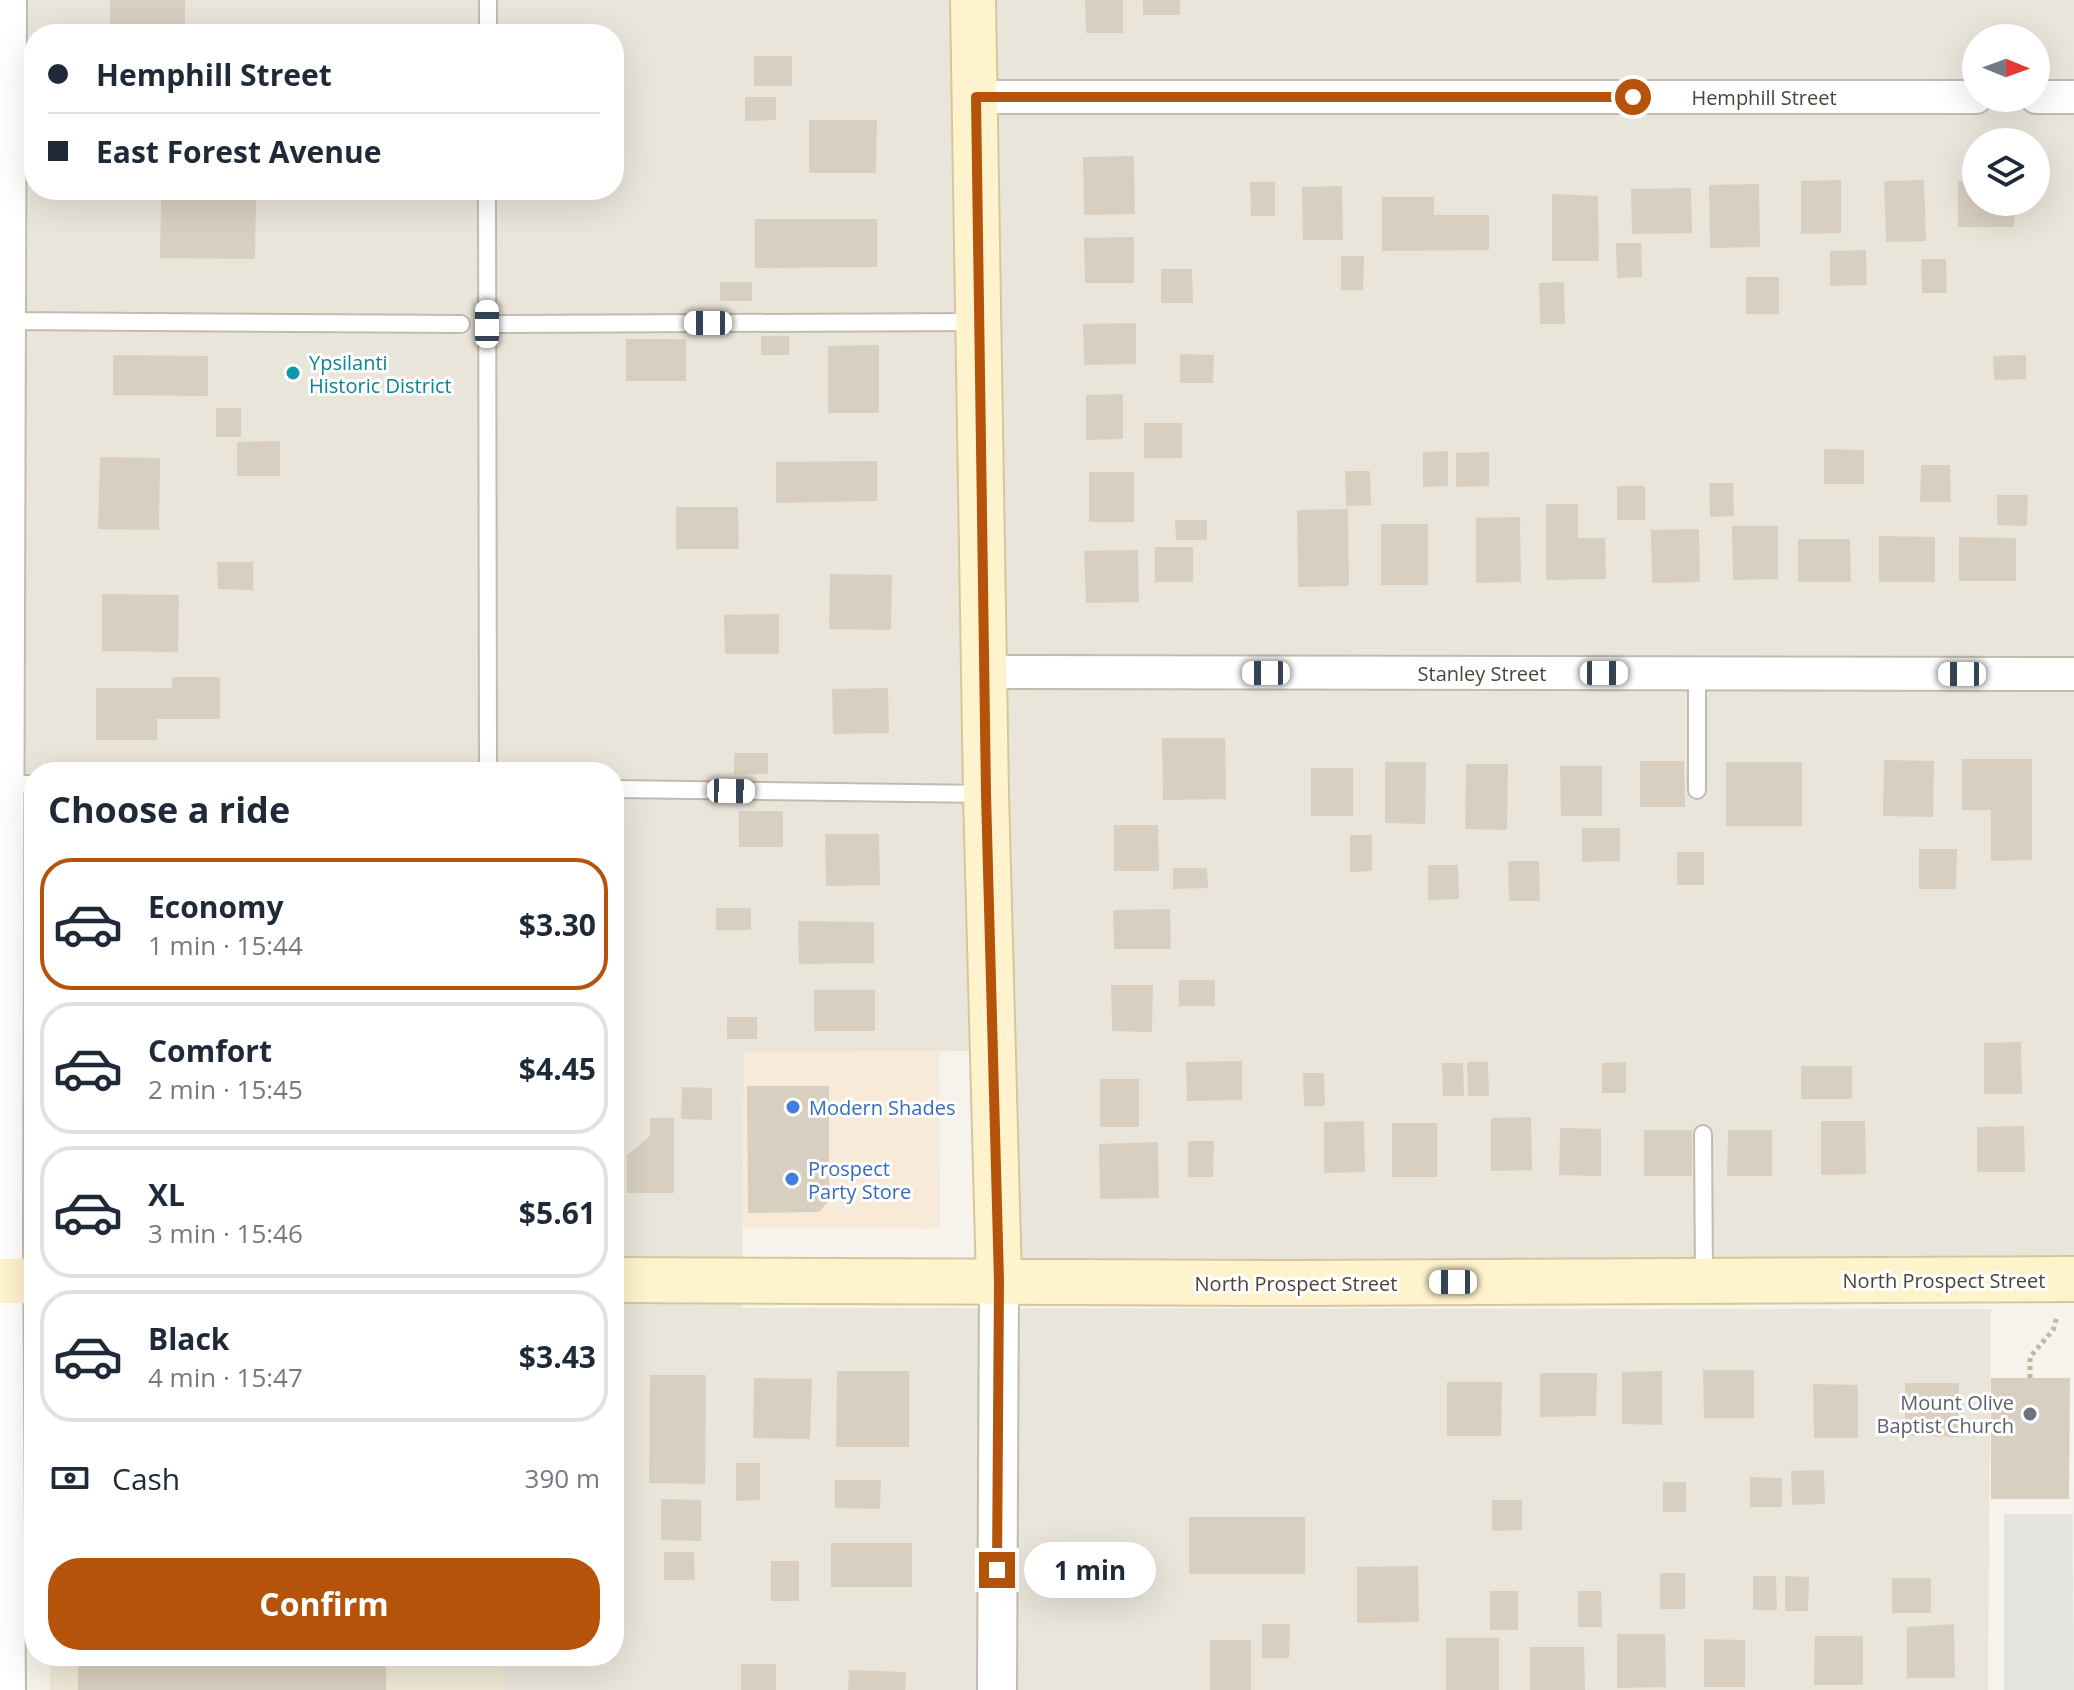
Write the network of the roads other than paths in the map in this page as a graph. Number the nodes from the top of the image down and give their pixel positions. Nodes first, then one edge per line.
1 (10, 0) edge
2 (488, 0) edge
3 (973, 0) edge
4 (488, 24) edge
5 (976, 97) junction
6 (1962, 97) edge
7 (2050, 97) edge
8 (2074, 97) edge
9 (487, 200) edge
10 (4, 321) edge
11 (978, 322) junction
12 (461, 324) dead end
13 (487, 324) junction
14 (985, 672) junction
15 (1697, 673) junction
16 (2074, 674) edge
17 (488, 762) edge
18 (14, 784) edge
19 (624, 789) edge
20 (1697, 790) dead end
21 (986, 794) junction
22 (1703, 1134) dead end
23 (624, 1280) edge
24 (1704, 1280) junction
25 (14, 1281) edge
26 (999, 1281) junction
27 (2066, 1296) edge
28 (9, 1690) edge
29 (997, 1690) edge

1 - 10 street
2 - 4 lane
3 - 5 main road
5 - 6 street, Hemphill Street
5 - 11 main road
7 - 8 street
9 - 13 lane
10 - 12 lane
10 - 18 street
11 - 13 lane
11 - 14 main road
13 - 17 lane
14 - 15 street, Stanley Street
14 - 21 main road
15 - 16 street, Stanley Street
15 - 20 lane
18 - 25 street
19 - 21 lane
21 - 26 main road
22 - 24 lane
23 - 26 main road, North Prospect Street
24 - 26 main road, North Prospect Street
24 - 27 main road, North Prospect Street
25 - 28 street
26 - 29 street

